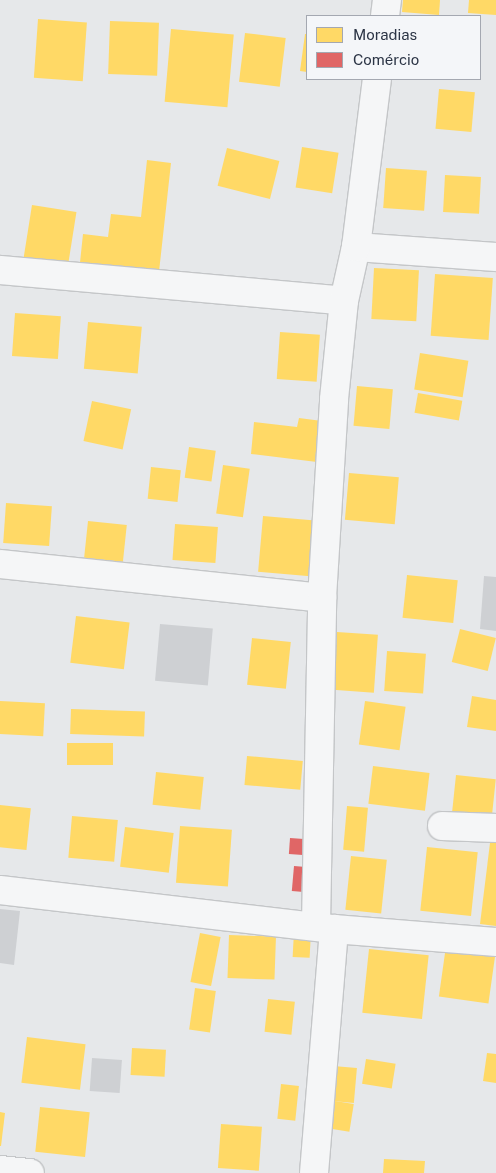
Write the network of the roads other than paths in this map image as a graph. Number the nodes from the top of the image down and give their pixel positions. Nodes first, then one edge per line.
1 (386, 0) edge
2 (384, 15) edge
3 (377, 80) edge
4 (356, 248) junction
5 (496, 258) edge
6 (0, 270) edge
7 (344, 301) junction
8 (0, 564) edge
9 (322, 598) junction
10 (442, 826) dead end
11 (496, 828) edge
12 (0, 890) edge
13 (325, 927) junction
14 (496, 942) edge
15 (0, 1170) edge
16 (30, 1173) edge
17 (314, 1173) edge

1 - 2 street
3 - 4 street
4 - 5 street
4 - 7 street
6 - 7 street
7 - 9 street
8 - 9 street
9 - 13 street
10 - 11 street
12 - 13 street
13 - 14 street
13 - 17 street
15 - 16 street

